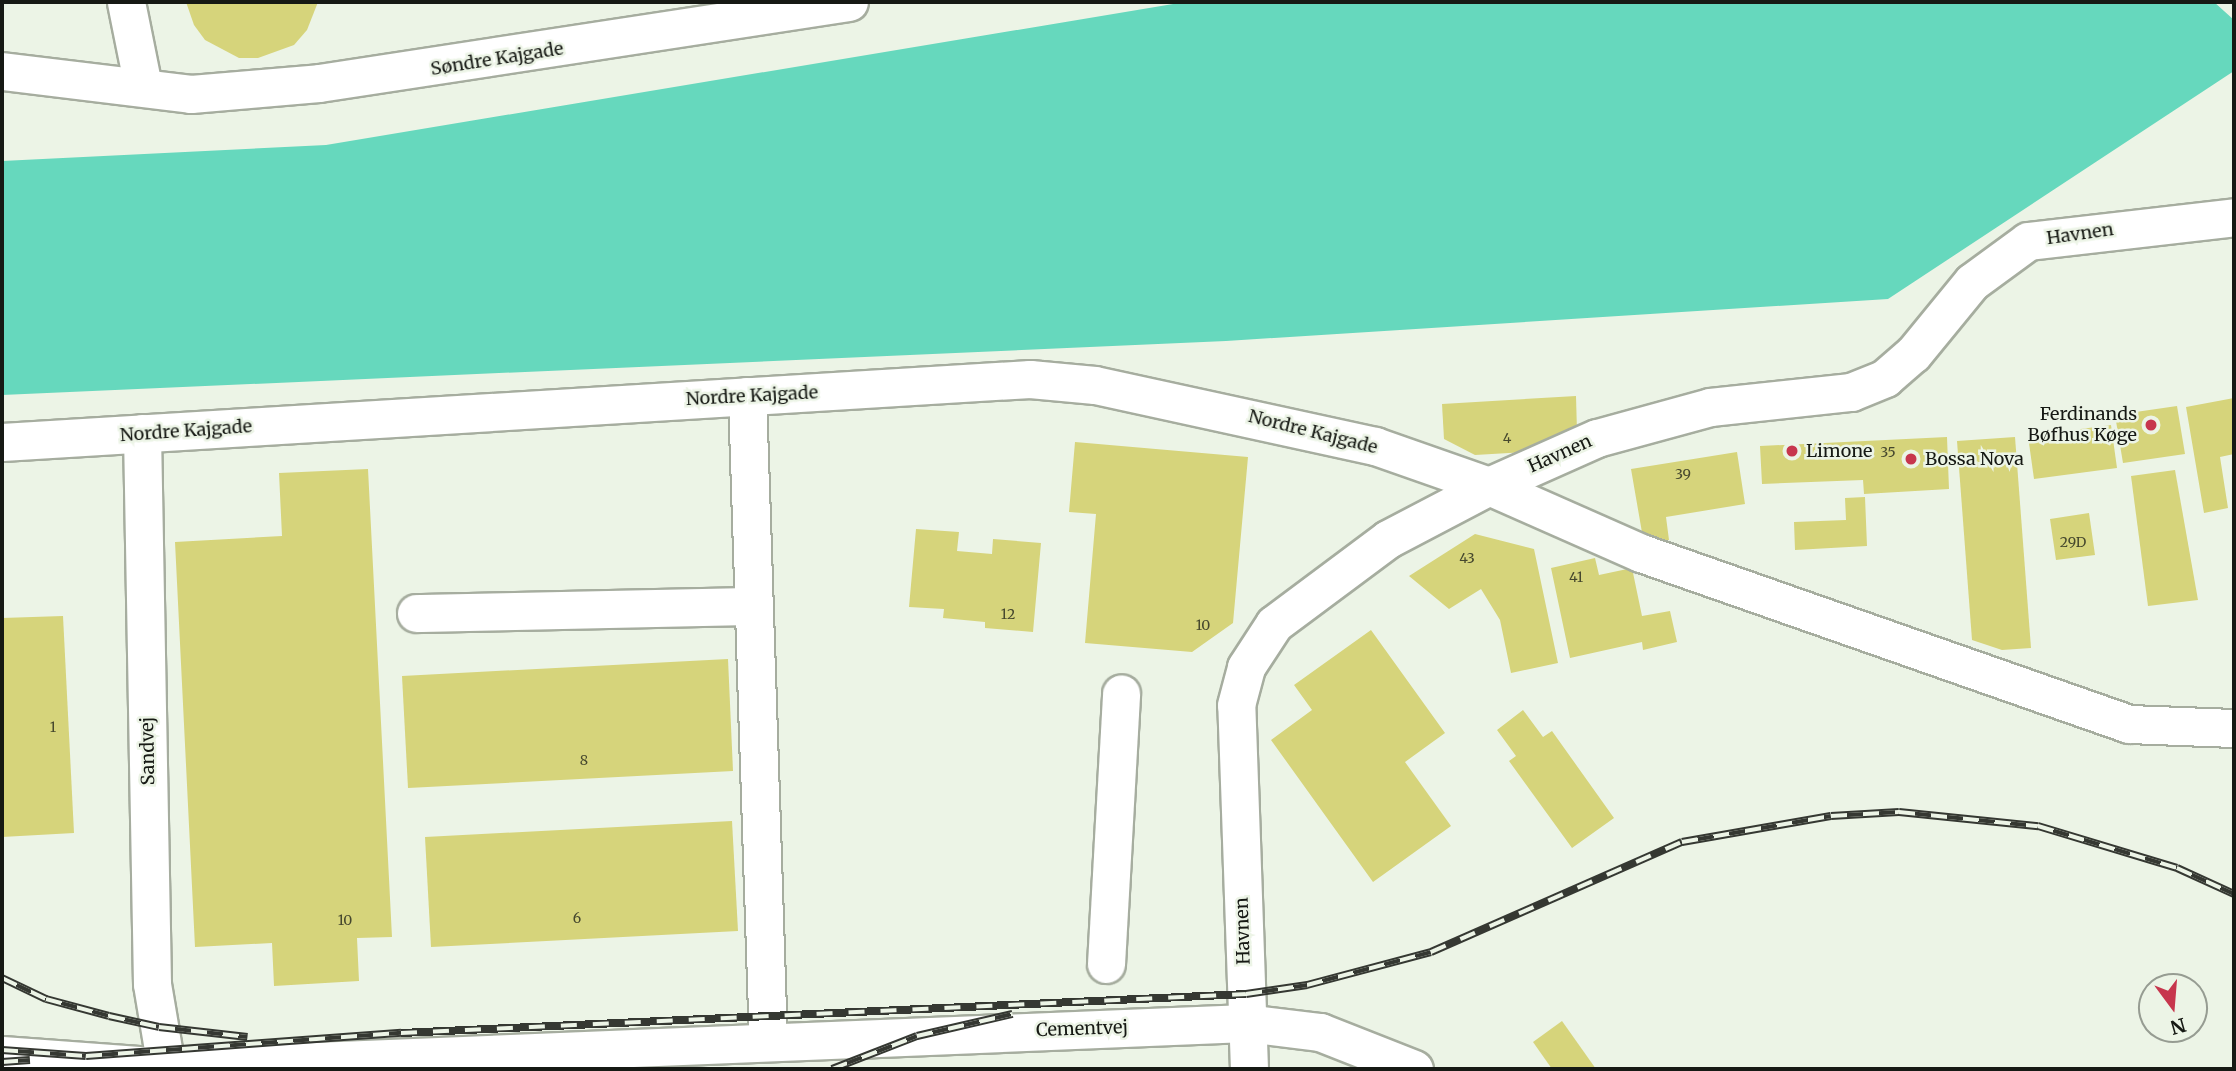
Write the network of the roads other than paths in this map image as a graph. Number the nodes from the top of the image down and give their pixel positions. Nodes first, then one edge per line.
1 (126, 2) edge
2 (849, 2) edge
3 (711, 14) edge
4 (2, 71) edge
5 (143, 86) junction
6 (2234, 217) edge
7 (747, 396) junction
8 (142, 433) junction
9 (2, 442) edge
10 (1489, 486) junction
11 (754, 606) junction
12 (415, 614) dead end
13 (1121, 693) dead end
14 (2234, 728) edge
15 (1106, 964) dead end
16 (1246, 1023) junction
17 (745, 1052) edge
18 (2, 1055) edge
19 (166, 1067) junction
20 (1249, 1069) edge
21 (1414, 1069) edge

1 - 5 street
2 - 3 street, Søndre Kajgade
3 - 5 street, Søndre Kajgade
4 - 5 street, Søndre Kajgade
6 - 10 street, Havnen
7 - 8 street, Nordre Kajgade
7 - 10 street, Nordre Kajgade
7 - 11 street
8 - 9 street, Nordre Kajgade
8 - 19 street, Sandvej
10 - 14 street, Nordre Kajgade
10 - 16 street, Havnen
11 - 12 street
11 - 17 street
13 - 15 street
16 - 17 street, Cementvej
16 - 20 street, Havnen
16 - 21 street, Cementvej
17 - 19 street, Cementvej
18 - 19 street, Cementvej

